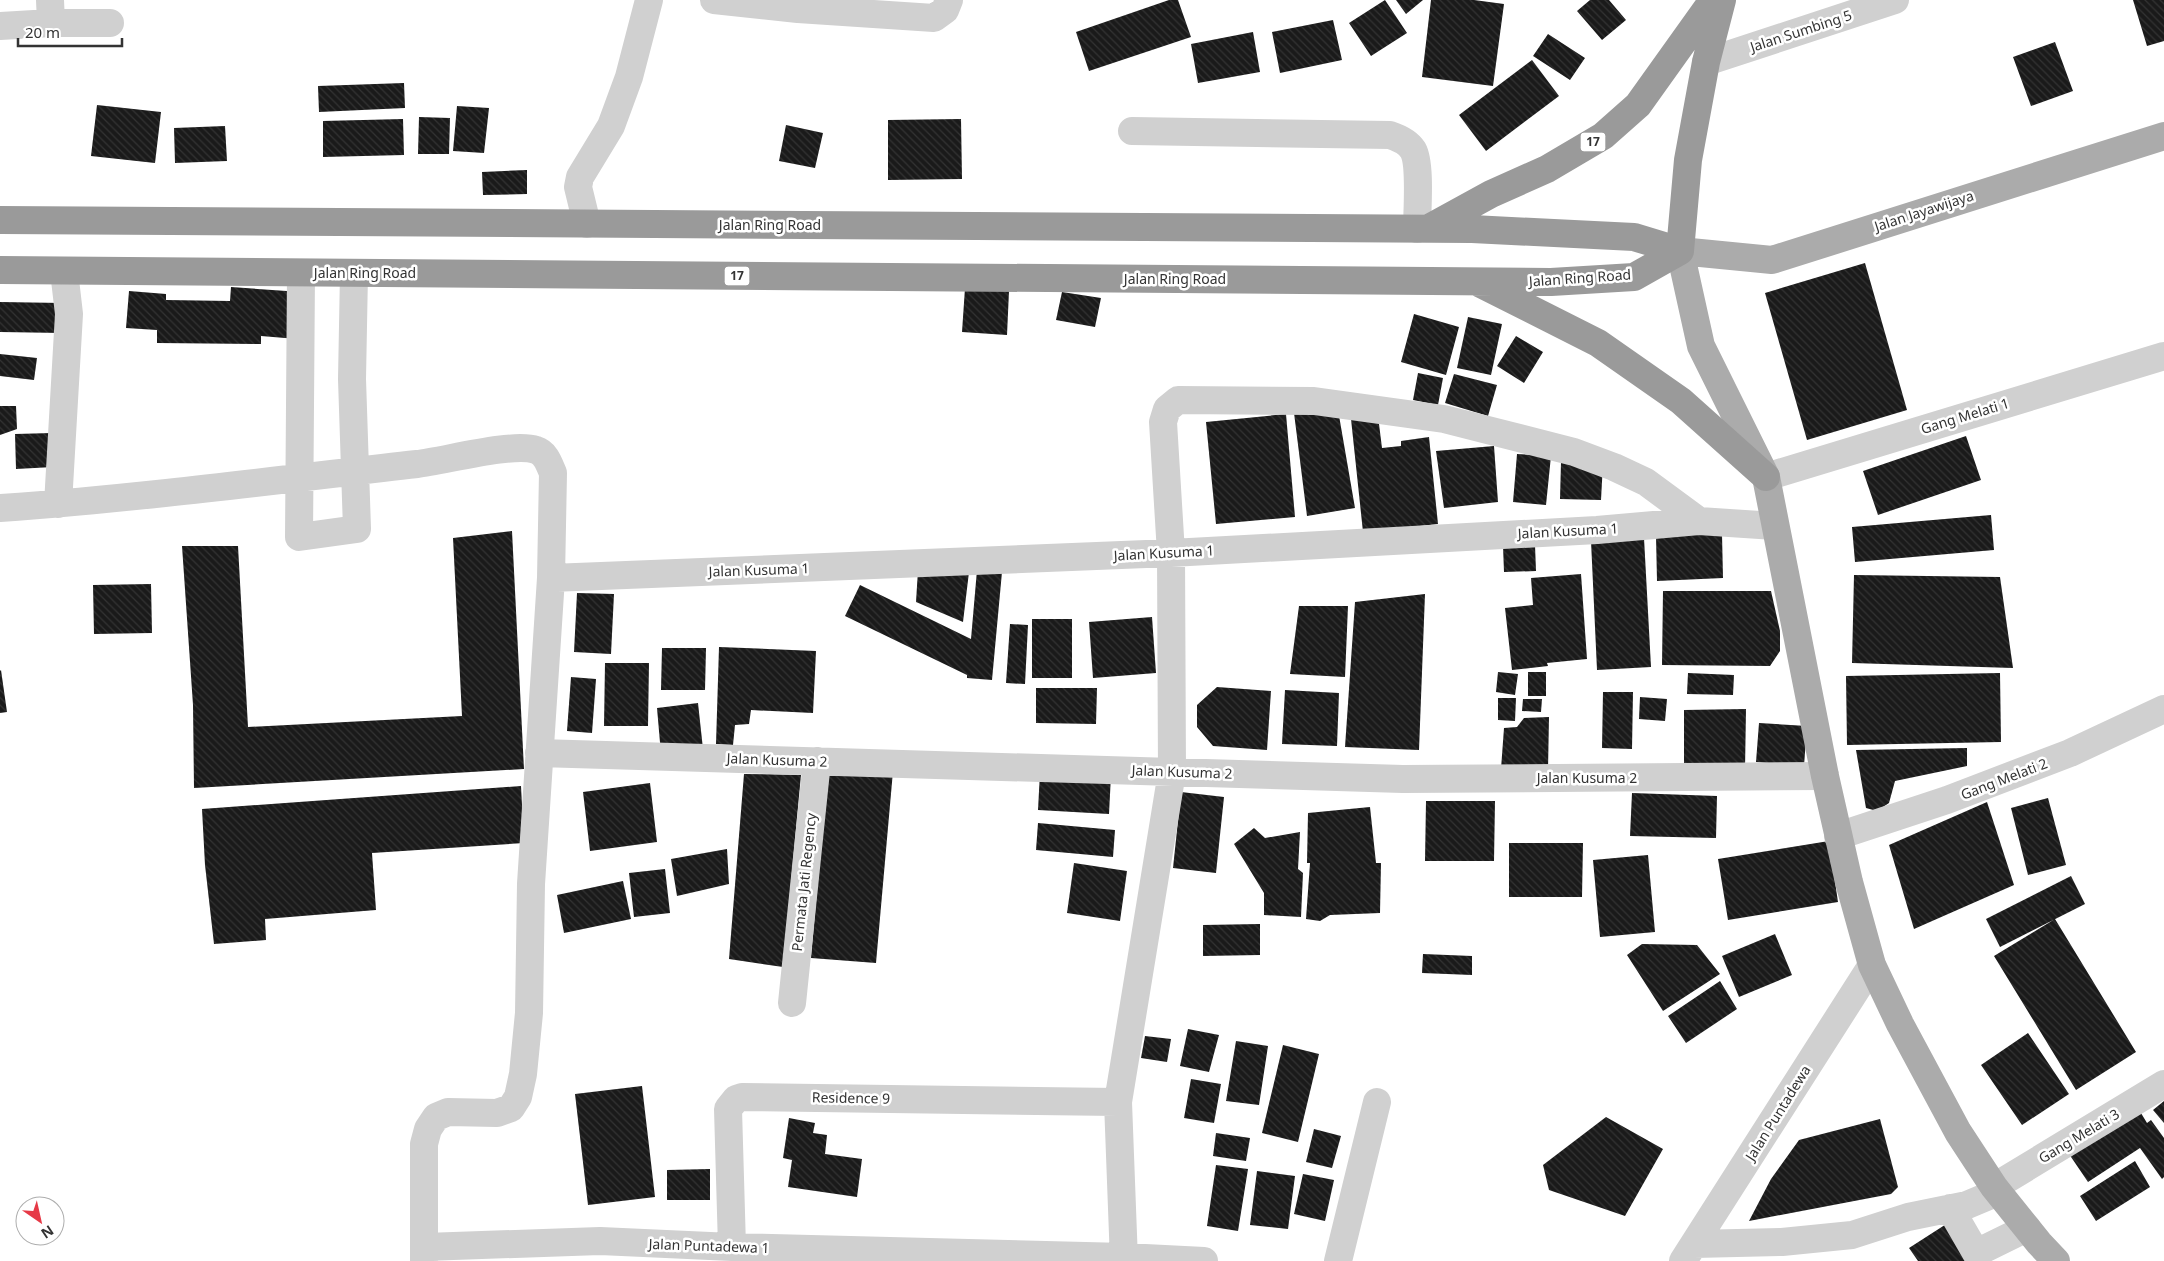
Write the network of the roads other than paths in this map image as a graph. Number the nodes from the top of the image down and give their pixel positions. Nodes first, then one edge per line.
1 (649, 0) edge
2 (714, 0) edge
3 (948, 0) edge
4 (1713, 0) edge
5 (1722, 0) edge
6 (1896, 0) edge
7 (51, 11) edge
8 (110, 23) dead end
9 (0, 26) edge
10 (1706, 62) junction
11 (1132, 131) dead end
12 (2164, 136) edge
13 (0, 220) edge
14 (587, 224) junction
15 (1422, 229) junction
16 (1680, 250) junction
17 (0, 270) edge
18 (64, 271) junction
19 (302, 273) junction
20 (354, 273) junction
21 (1474, 281) junction
22 (2164, 356) edge
23 (354, 470) junction
24 (1766, 476) junction
25 (299, 478) junction
26 (58, 504) junction
27 (0, 508) edge
28 (1699, 521) junction
29 (1775, 526) junction
30 (1171, 553) junction
31 (551, 578) junction
32 (2164, 709) edge
33 (539, 753) junction
34 (817, 762) junction
35 (1172, 772) junction
36 (1825, 776) junction
37 (1838, 836) junction
38 (1872, 965) junction
39 (792, 1003) dead end
40 (2164, 1084) edge
41 (1118, 1102) junction
42 (1377, 1102) dead end
43 (1996, 1190) junction
44 (1950, 1208) junction
45 (2027, 1228) junction
46 (732, 1247) junction
47 (1689, 1253) edge
48 (425, 1254) edge
49 (1125, 1259) edge
50 (1204, 1261) edge
51 (1338, 1261) edge
52 (2056, 1261) edge

1 - 14 street
2 - 3 street
4 - 15 highway, 17
5 - 10 highway
6 - 10 street, Jalan Sumbing 5
7 - 8 street
7 - 9 street
10 - 16 highway
11 - 15 street
12 - 16 main road, Jalan Jayawijaya
13 - 14 highway, Jalan Ring Road / 17
14 - 15 highway, Jalan Ring Road / 17
15 - 16 highway, Jalan Ring Road / 17
16 - 21 highway, Jalan Ring Road / 17
16 - 24 main road
17 - 18 highway, Jalan Ring Road / 17
18 - 19 highway, Jalan Ring Road / 17
18 - 26 street
19 - 20 highway, Jalan Ring Road / 17
19 - 25 street
20 - 21 highway, Jalan Ring Road / 17
20 - 23 street
21 - 24 highway
22 - 24 street, Gang Melati 1
23 - 25 street
23 - 25 street
23 - 31 street
24 - 29 main road
25 - 26 street
26 - 27 street
28 - 29 street, Jalan Kusuma 1
28 - 30 street, Jalan Kusuma 1
28 - 30 street
29 - 36 main road
30 - 31 street, Jalan Kusuma 1
30 - 35 street
31 - 33 street
32 - 37 street, Gang Melati 2
33 - 34 street, Jalan Kusuma 2
33 - 48 street
34 - 35 street, Jalan Kusuma 2
34 - 39 street, Permata Jati Regency
35 - 36 street, Jalan Kusuma 2
35 - 41 street
36 - 37 main road
37 - 38 main road
38 - 43 main road
38 - 47 street, Jalan Puntadewa
40 - 43 street, Gang Melati 3
41 - 46 street, Residence 9
41 - 49 street
42 - 51 street
43 - 44 street, Gang Melati 3
43 - 45 main road
44 - 45 street
44 - 47 street, Gang Melati 3
45 - 52 main road
46 - 48 street, Jalan Puntadewa 1
46 - 49 street, Jalan Puntadewa 1
49 - 50 street, Jalan Puntadewa 1

